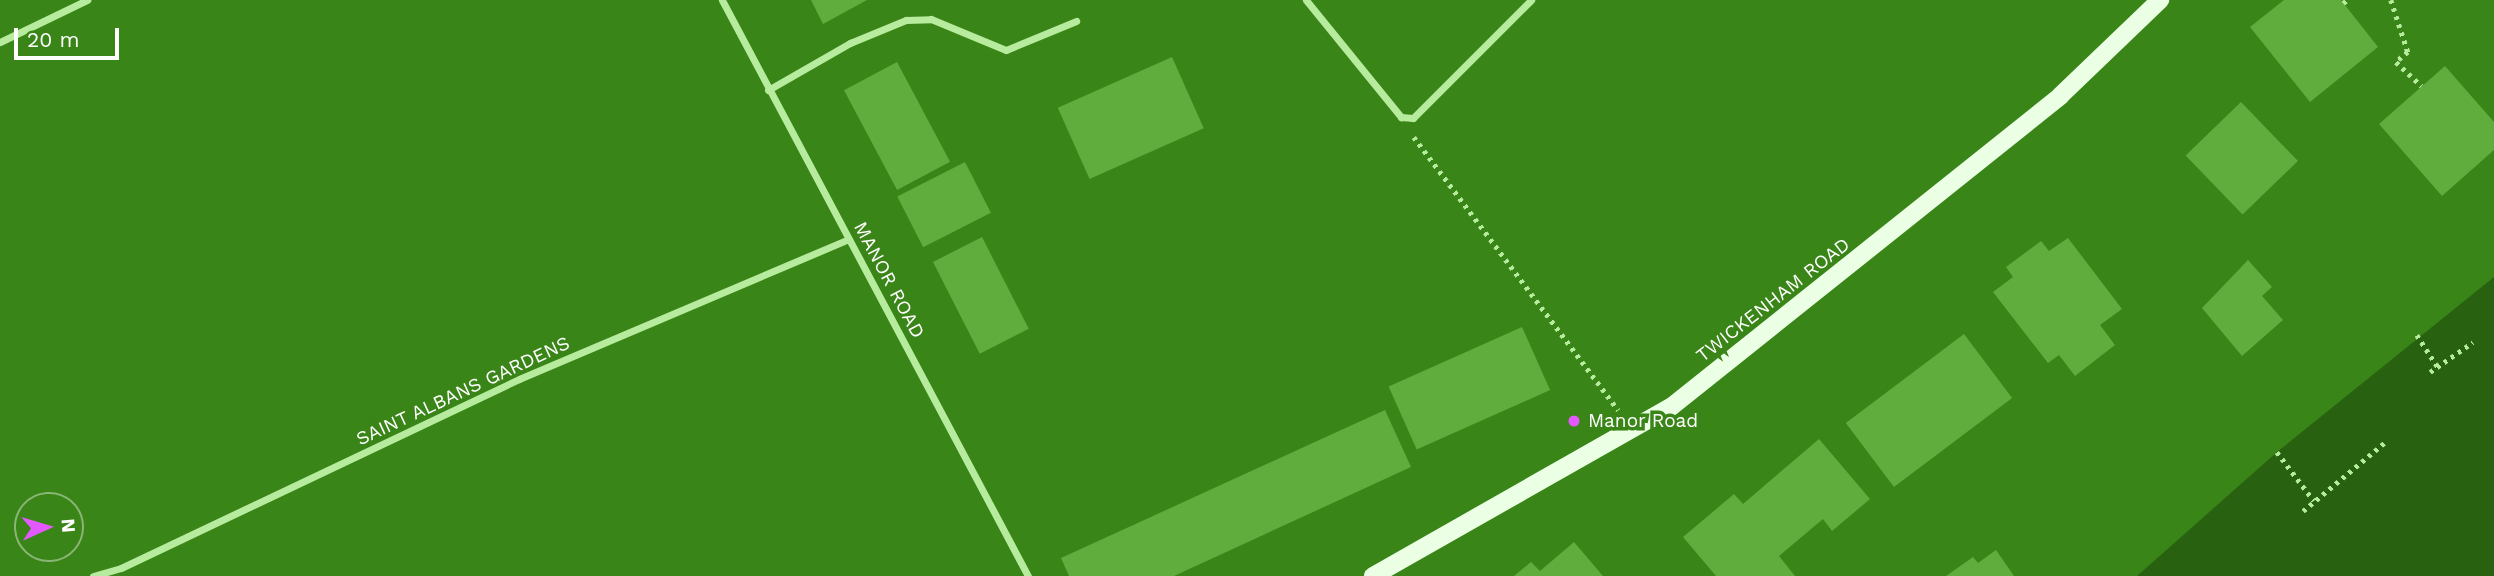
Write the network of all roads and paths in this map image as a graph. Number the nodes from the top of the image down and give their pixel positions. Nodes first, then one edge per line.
1 (88, 0) edge
2 (722, 0) edge
3 (1306, 0) edge
4 (1531, 0) edge
5 (2160, 0) edge
6 (2391, 0) edge
7 (1076, 21) dead end
8 (0, 42) edge
9 (2422, 86) dead end
10 (768, 90) junction
11 (1413, 118) junction
12 (849, 239) junction
13 (2417, 335) dead end
14 (2473, 342) dead end
15 (2438, 367) junction
16 (2430, 372) dead end
17 (1631, 428) junction
18 (2384, 443) dead end
19 (2277, 452) dead end
20 (2314, 501) junction
21 (2303, 511) dead end
22 (93, 576) edge
23 (1028, 576) edge
24 (1373, 576) edge

1 - 8 street
2 - 10 street, MANOR ROAD
3 - 11 street
4 - 11 street
5 - 17 main road, TWICKENHAM ROAD
6 - 9 path
7 - 10 street
10 - 12 street, MANOR ROAD
11 - 17 path
12 - 22 street, SAINT ALBANS GARDENS
12 - 23 street, MANOR ROAD
13 - 15 path
14 - 15 path
15 - 16 path
17 - 24 main road, TWICKENHAM ROAD
18 - 20 path
19 - 20 path
20 - 21 path

